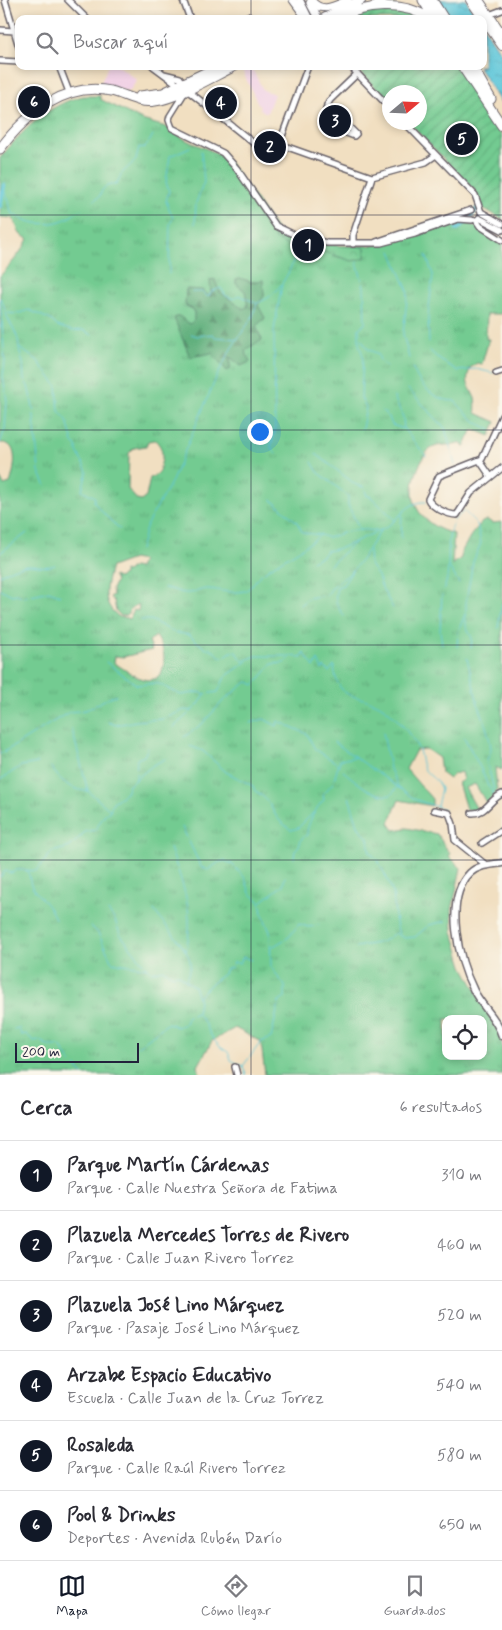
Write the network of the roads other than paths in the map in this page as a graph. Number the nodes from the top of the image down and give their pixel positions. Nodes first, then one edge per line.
1 (5, 0) edge
2 (68, 0) edge
3 (183, 0) edge
4 (294, 0) edge
5 (300, 0) edge
6 (310, 0) edge
7 (348, 0) edge
8 (355, 0) edge
9 (361, 0) edge
10 (368, 0) edge
11 (382, 0) edge
12 (407, 0) edge
13 (423, 0) edge
14 (427, 0) edge
15 (432, 0) edge
16 (470, 0) edge
17 (474, 0) edge
18 (479, 0) edge
19 (482, 0) edge
20 (417, 8) junction
21 (328, 9) junction
22 (502, 10) edge
23 (82, 15) edge
24 (189, 15) edge
25 (305, 15) edge
26 (306, 15) edge
27 (317, 15) edge
28 (331, 15) edge
29 (332, 15) edge
30 (344, 15) edge
31 (352, 15) edge
32 (425, 15) edge
33 (432, 15) edge
34 (436, 15) edge
35 (441, 15) edge
36 (481, 15) edge
37 (482, 15) edge
38 (489, 15) junction
39 (488, 25) edge
40 (0, 30) edge
41 (14, 31) junction
42 (15, 34) edge
43 (502, 34) edge
44 (502, 46) edge
45 (0, 61) edge
46 (15, 62) edge
47 (61, 70) edge
48 (158, 70) edge
49 (222, 70) edge
50 (307, 70) edge
51 (354, 70) edge
52 (465, 70) edge
53 (471, 70) edge
54 (474, 70) edge
55 (357, 74) junction
56 (195, 81) junction
57 (182, 84) junction
58 (69, 92) junction
59 (486, 92) junction
60 (125, 95) junction
61 (194, 95) junction
62 (164, 100) junction
63 (382, 100) edge
64 (327, 105) junction
65 (173, 112) junction
66 (502, 116) edge
67 (502, 126) edge
68 (412, 130) edge
69 (280, 141) junction
70 (1, 146) edge
71 (260, 149) junction
72 (436, 155) junction
73 (372, 178) junction
74 (478, 205) junction
75 (471, 210) junction
76 (482, 212) junction
77 (475, 220) junction
78 (502, 224) edge
79 (502, 230) edge
80 (502, 240) edge
81 (376, 242) junction
82 (353, 244) junction
83 (502, 416) edge
84 (480, 461) junction
85 (502, 468) edge
86 (491, 477) junction
87 (502, 794) edge
88 (434, 810) dead end
89 (472, 813) dead end
90 (502, 830) edge
91 (482, 843) dead end
92 (502, 863) edge
93 (486, 865) junction
94 (502, 1036) edge
95 (235, 1067) dead end
96 (237, 1075) edge

1 - 41 street
2 - 23 street
3 - 24 street
4 - 25 main road
5 - 26 street
6 - 21 main road
6 - 27 main road
7 - 21 main road
8 - 21 highway
9 - 28 highway
10 - 29 highway
11 - 20 highway
11 - 30 highway
11 - 31 main road
12 - 20 highway
13 - 33 highway
14 - 34 highway
15 - 35 highway
16 - 36 main road
17 - 37 main road
18 - 38 main road
19 - 38 main road
20 - 32 highway
22 - 38 street
38 - 43 main road
39 - 44 main road
40 - 41 street
41 - 42 street
45 - 46 street
47 - 58 street
48 - 57 street
49 - 56 highway
50 - 69 street
51 - 55 street
52 - 67 highway
53 - 59 highway
54 - 59 highway
55 - 63 street
55 - 64 street
56 - 57 highway
56 - 57 highway
56 - 61 highway
57 - 60 highway
57 - 61 street
57 - 62 highway
57 - 65 street
58 - 60 highway
58 - 70 highway
59 - 66 highway
60 - 62 highway
61 - 71 street
62 - 65 street
64 - 64 street
65 - 82 street
68 - 72 street
69 - 71 street
69 - 71 street
69 - 73 street
72 - 73 street
72 - 74 street
73 - 82 street
74 - 75 street
74 - 76 street
75 - 77 street
75 - 81 street
76 - 77 street
76 - 78 street
77 - 79 street
77 - 80 street
77 - 81 street
81 - 82 street
83 - 84 street
84 - 86 street
84 - 86 street
85 - 86 street
87 - 89 street
88 - 93 street
90 - 91 street
92 - 93 street
93 - 94 street
95 - 96 street

